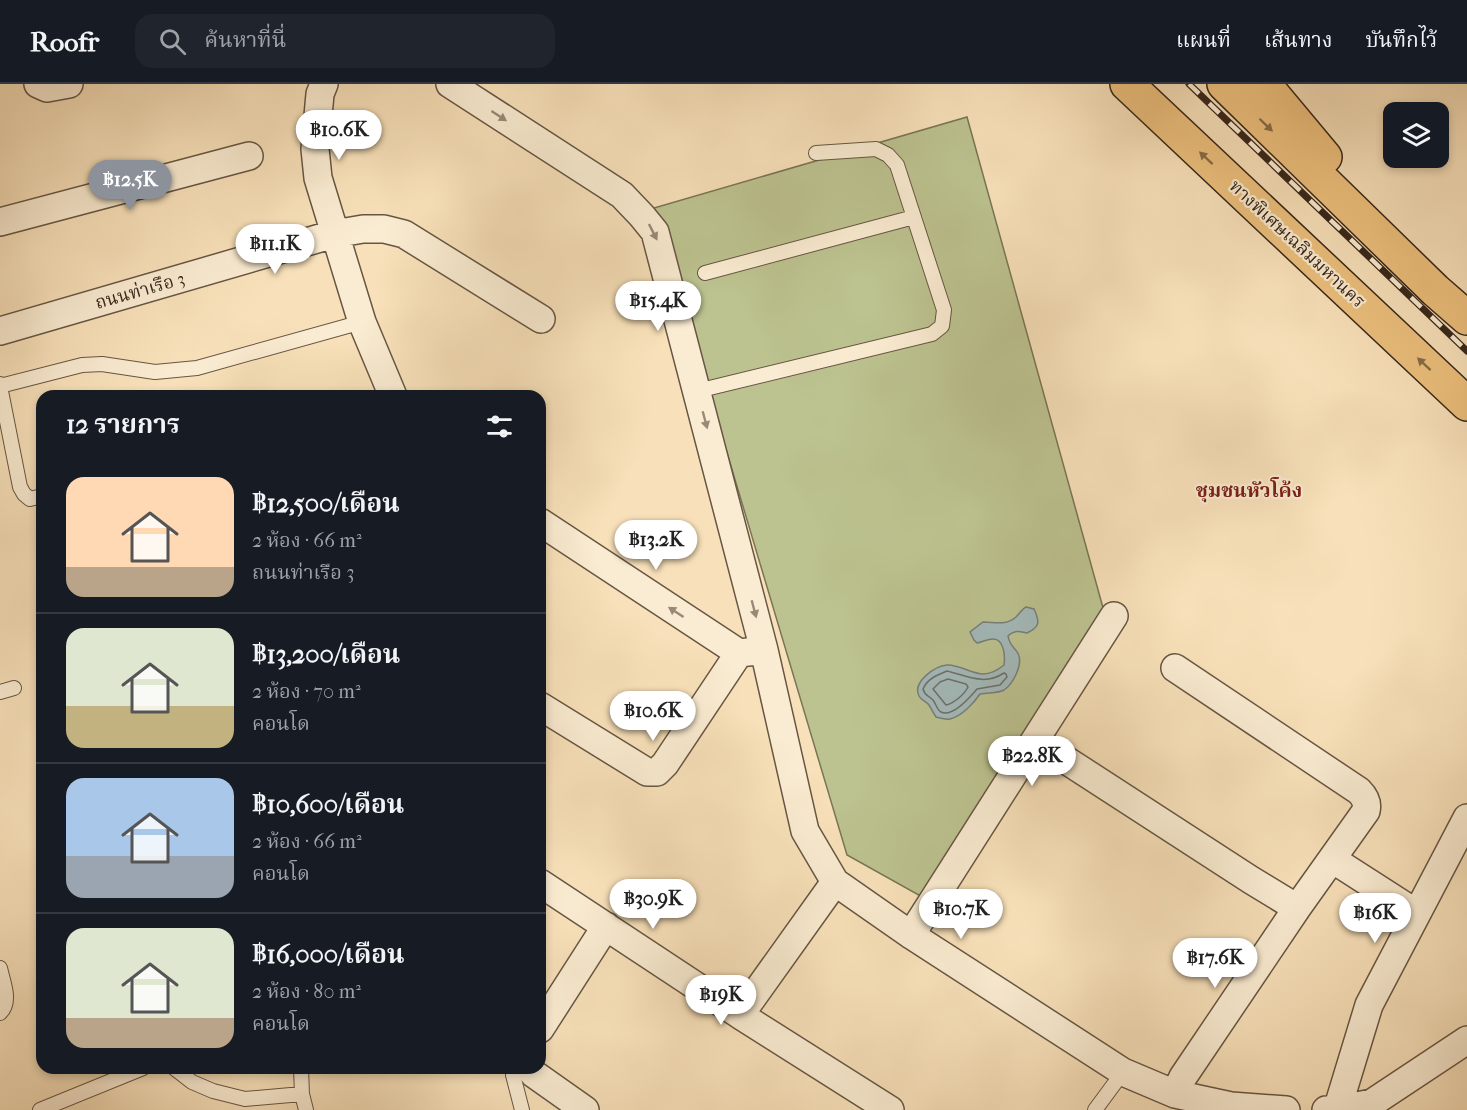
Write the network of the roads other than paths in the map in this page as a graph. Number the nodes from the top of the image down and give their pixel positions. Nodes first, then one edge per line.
1 (38, 84) edge
2 (69, 84) edge
3 (324, 84) edge
4 (450, 84) edge
5 (1127, 84) edge
6 (1224, 84) edge
7 (1264, 84) edge
8 (816, 153) dead end
9 (249, 156) dead end
10 (914, 217) junction
11 (0, 222) edge
12 (334, 234) junction
13 (705, 273) dead end
14 (1435, 290) junction
15 (1467, 318) edge
16 (540, 319) dead end
17 (362, 322) junction
18 (0, 332) edge
19 (0, 385) edge
20 (390, 390) edge
21 (697, 391) junction
22 (1467, 404) edge
23 (36, 498) edge
24 (546, 526) edge
25 (1114, 616) dead end
26 (752, 652) junction
27 (1175, 668) dead end
28 (14, 688) dead end
29 (0, 692) edge
30 (546, 710) edge
31 (1035, 740) junction
32 (1467, 818) edge
33 (1332, 859) junction
34 (835, 882) junction
35 (546, 887) edge
36 (1297, 908) junction
37 (1416, 913) junction
38 (606, 926) junction
39 (911, 935) junction
40 (0, 968) edge
41 (0, 1013) edge
42 (741, 1015) junction
43 (546, 1020) edge
44 (1467, 1041) edge
45 (1123, 1072) junction
46 (128, 1074) edge
47 (182, 1074) edge
48 (301, 1074) edge
49 (521, 1074) edge
50 (534, 1074) edge
51 (302, 1094) junction
52 (1175, 1094) junction
53 (875, 1106) edge
54 (1231, 1108) edge
55 (40, 1110) edge
56 (306, 1110) edge
57 (522, 1110) edge
58 (585, 1110) edge
59 (1095, 1110) edge
60 (1286, 1110) edge
61 (1326, 1110) edge
62 (1337, 1110) edge

1 - 2 street
3 - 12 street
4 -> 21 street
22 -> 5 highway, ทางพิเศษเฉลิมมหานคร
6 -> 14 highway
7 - 14 highway
8 - 10 lane
9 - 11 street
10 - 13 lane
10 - 21 lane
12 - 16 street, ถนนท่าเรือ 3
12 - 17 street
12 - 18 street, ถนนท่าเรือ 3
14 - 15 highway
17 - 19 lane
17 - 20 street
19 - 23 lane
21 -> 26 street
26 -> 24 street
25 - 31 street
26 - 30 street
26 - 34 street
27 - 33 street
28 - 29 lane
31 - 36 street
31 - 39 street
32 - 37 street
33 - 36 street
33 - 37 street
34 - 39 street
34 - 42 street
35 - 38 street
36 - 52 street
37 - 62 street
38 - 42 street
38 - 43 street
39 - 45 street
40 - 41 lane
42 - 53 street
44 - 62 street
45 - 52 street
45 - 59 lane
46 - 55 lane
47 - 51 lane
48 - 51 lane
49 - 57 lane
50 - 58 street
51 - 56 lane
52 - 54 street
54 - 60 street
61 - 62 street

